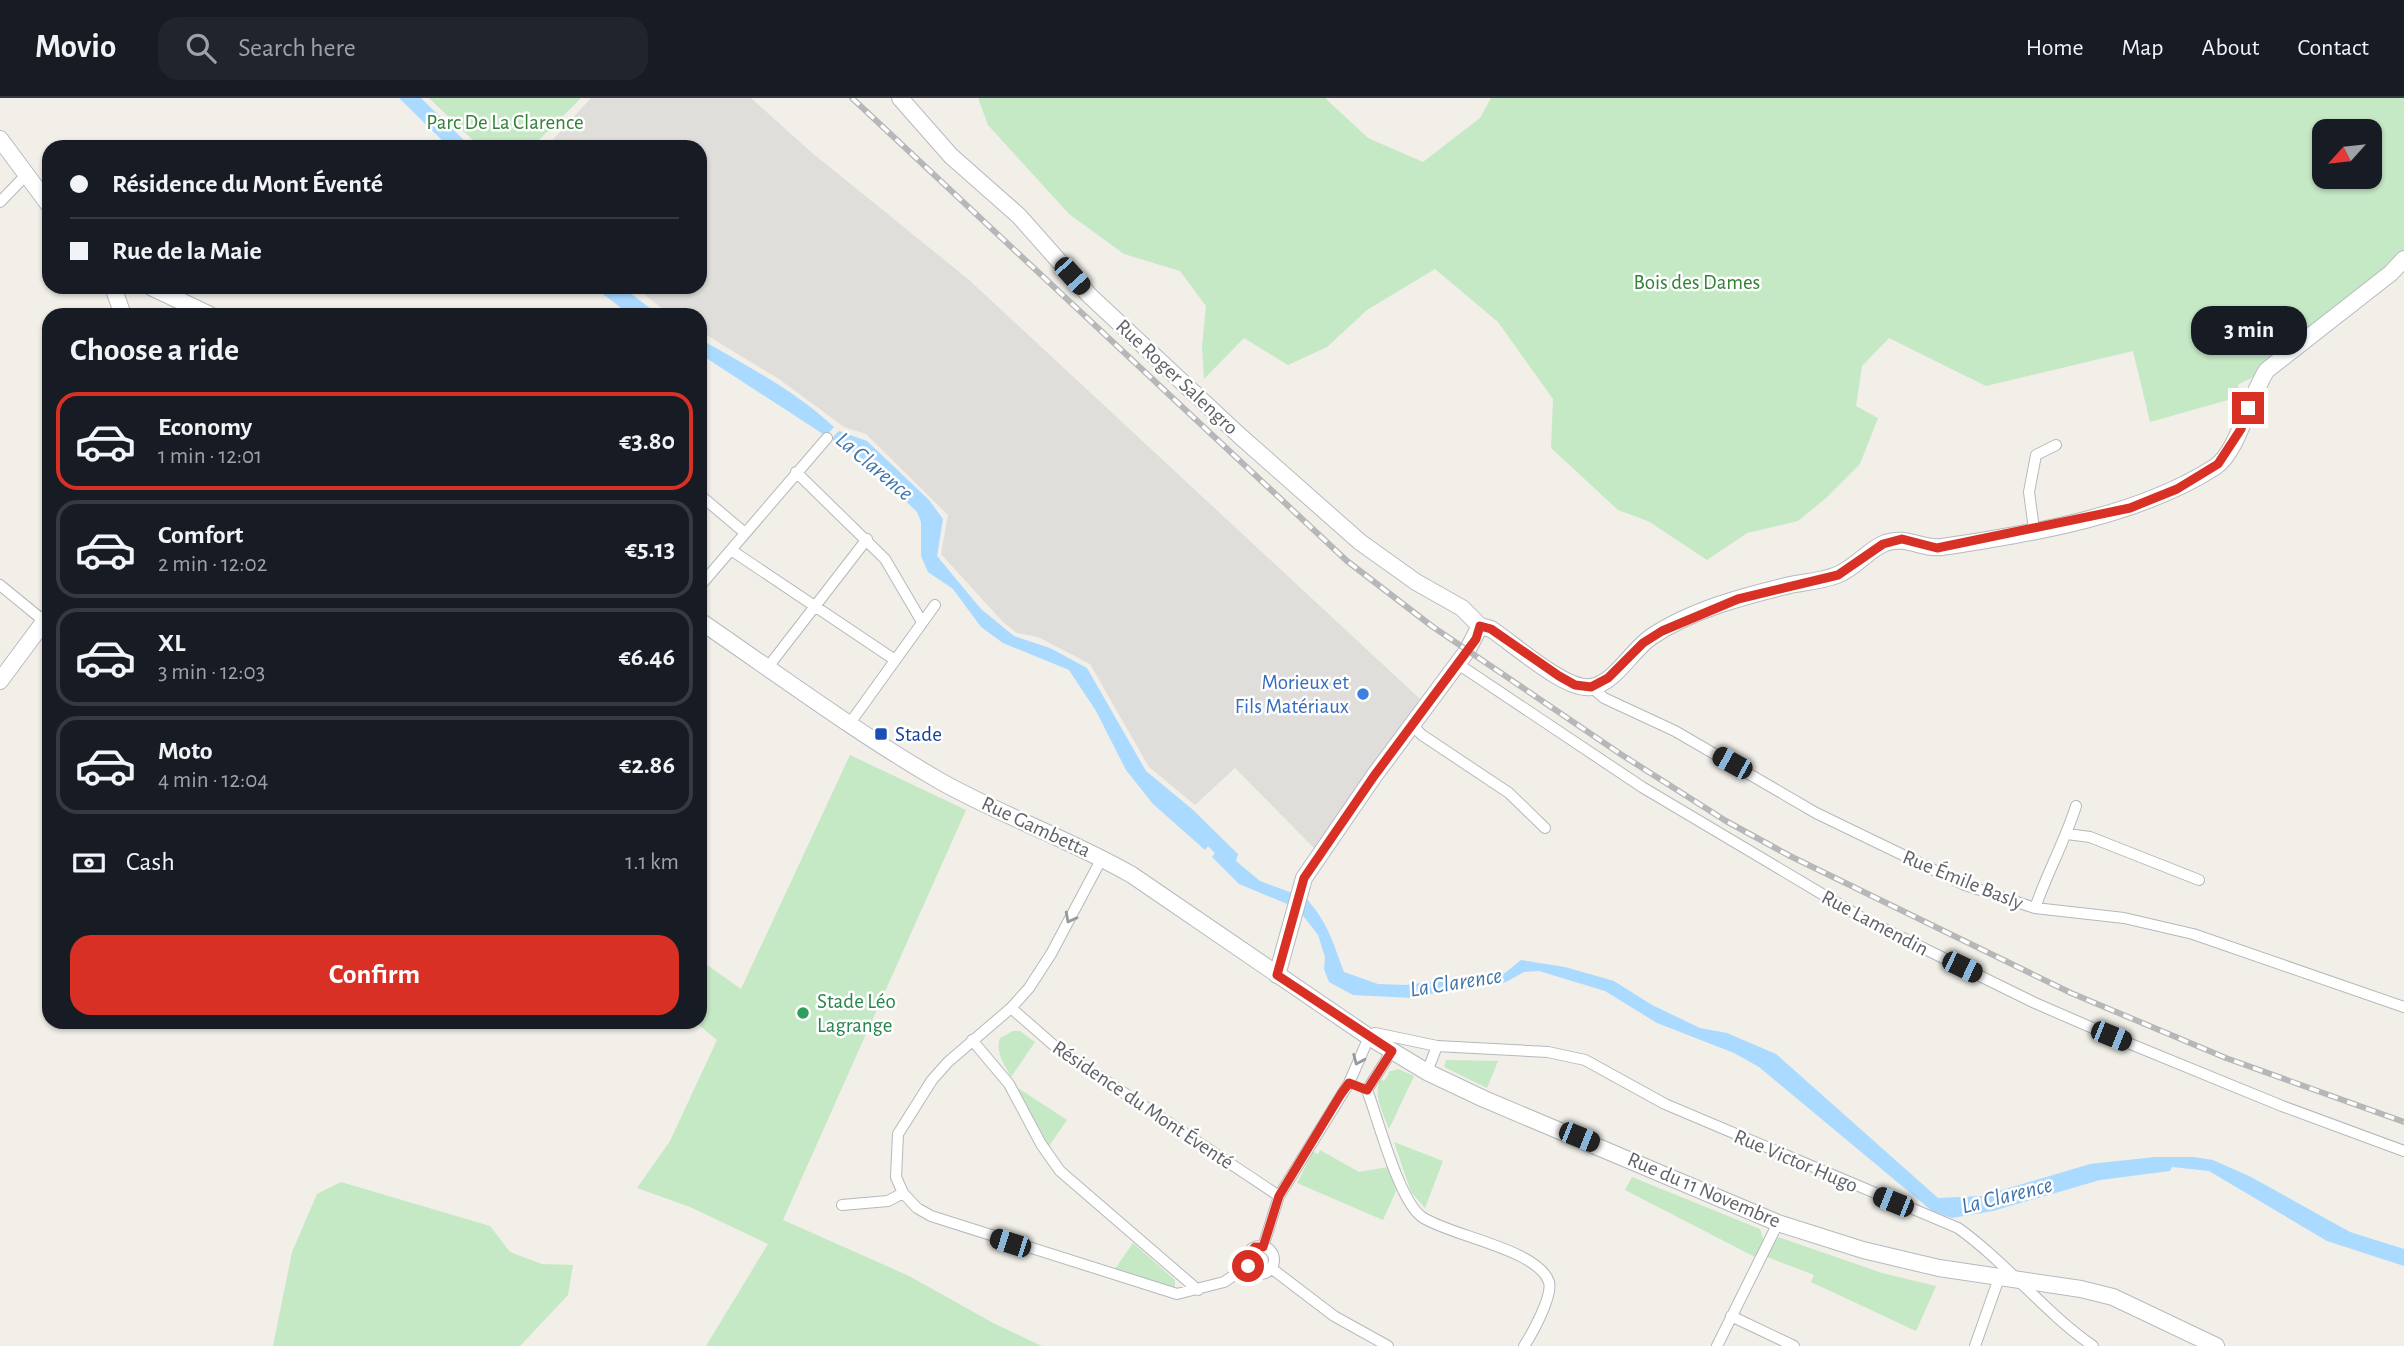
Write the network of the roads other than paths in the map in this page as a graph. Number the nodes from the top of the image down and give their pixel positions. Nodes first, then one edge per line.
1 (900, 98) edge
2 (0, 139) edge
3 (27, 174) junction
4 (42, 195) edge
5 (0, 202) edge
6 (2404, 259) edge
7 (166, 294) edge
8 (194, 308) edge
9 (827, 438) dead end
10 (2056, 445) dead end
11 (796, 472) junction
12 (707, 501) edge
13 (2034, 529) junction
14 (745, 533) junction
15 (867, 539) junction
16 (731, 550) junction
17 (707, 578) edge
18 (0, 585) edge
19 (935, 605) dead end
20 (817, 607) junction
21 (42, 614) edge
22 (922, 622) junction
23 (42, 625) edge
24 (707, 626) edge
25 (1480, 626) junction
26 (895, 660) junction
27 (1458, 664) junction
28 (768, 667) junction
29 (0, 681) edge
30 (1591, 687) junction
31 (850, 723) junction
32 (1412, 725) junction
33 (2076, 806) dead end
34 (1545, 828) dead end
35 (2067, 834) junction
36 (1102, 858) junction
37 (2199, 880) dead end
38 (2035, 908) junction
39 (1277, 975) junction
40 (2404, 1007) edge
41 (1011, 1008) junction
42 (1369, 1037) junction
43 (972, 1040) junction
44 (1437, 1046) junction
45 (1392, 1051) junction
46 (1427, 1072) junction
47 (1349, 1083) junction
48 (1367, 1090) junction
49 (2404, 1151) edge
50 (903, 1193) junction
51 (1279, 1196) junction
52 (842, 1205) dead end
53 (1778, 1223) junction
54 (1263, 1247) junction
55 (1248, 1266) junction
56 (1271, 1268) junction
57 (2000, 1278) junction
58 (2017, 1280) junction
59 (1198, 1290) junction
60 (1731, 1316) junction
61 (1388, 1346) edge
62 (1524, 1346) edge
63 (1717, 1346) edge
64 (1794, 1346) edge
65 (1975, 1346) edge
66 (2093, 1346) edge
67 (2216, 1346) edge

1 - 25 street, Rue Roger Salengro
2 - 3 street
3 - 4 street
3 - 5 street
6 - 13 street
7 - 8 street
9 - 11 street
10 - 13 street
11 - 14 street
11 - 15 street
12 - 14 street
13 - 30 street
14 - 16 street
15 - 20 street
15 - 22 street
16 - 17 street
16 - 20 street
18 - 21 street
19 - 22 street
20 - 26 street
20 - 28 street
22 - 26 street
23 - 29 street
24 - 28 street, Rue Gambetta
25 - 27 street
25 - 30 street, Rue Roger Salengro
26 - 31 street
27 - 32 street
27 - 49 street, Rue Lamendin
28 - 31 street, Rue Gambetta
30 - 38 street, Rue Émile Basly
31 - 36 street, Rue Gambetta
32 - 34 street
32 - 39 street
33 - 35 street
35 - 37 street
35 - 38 street
36 - 39 street, Rue Gambetta
36 -> 41 street
38 - 40 street, Rue Émile Basly
39 - 42 street, Rue Gambetta
41 - 43 street
41 - 51 street, Résidence du Mont Éventé
42 - 44 street, Rue Victor Hugo
42 - 45 street, Rue du 11 Novembre
42 -> 47 street
43 - 50 street
43 - 59 street
44 - 46 street
44 - 58 street, Rue Victor Hugo
45 - 46 street, Rue du 11 Novembre
45 - 48 street
46 - 53 street, Rue du 11 Novembre
47 - 48 street
47 - 51 street
48 - 62 street
50 - 52 street
50 - 59 street
51 - 54 street
53 - 57 street, Rue du 11 Novembre
53 - 60 street
54 - 55 street
54 - 56 street
55 - 56 street
55 - 59 street
56 - 61 street
57 - 58 street, Rue du 11 Novembre
57 - 65 street
58 - 66 street, Rue Victor Hugo
58 - 67 street
60 - 63 street
60 - 64 street

